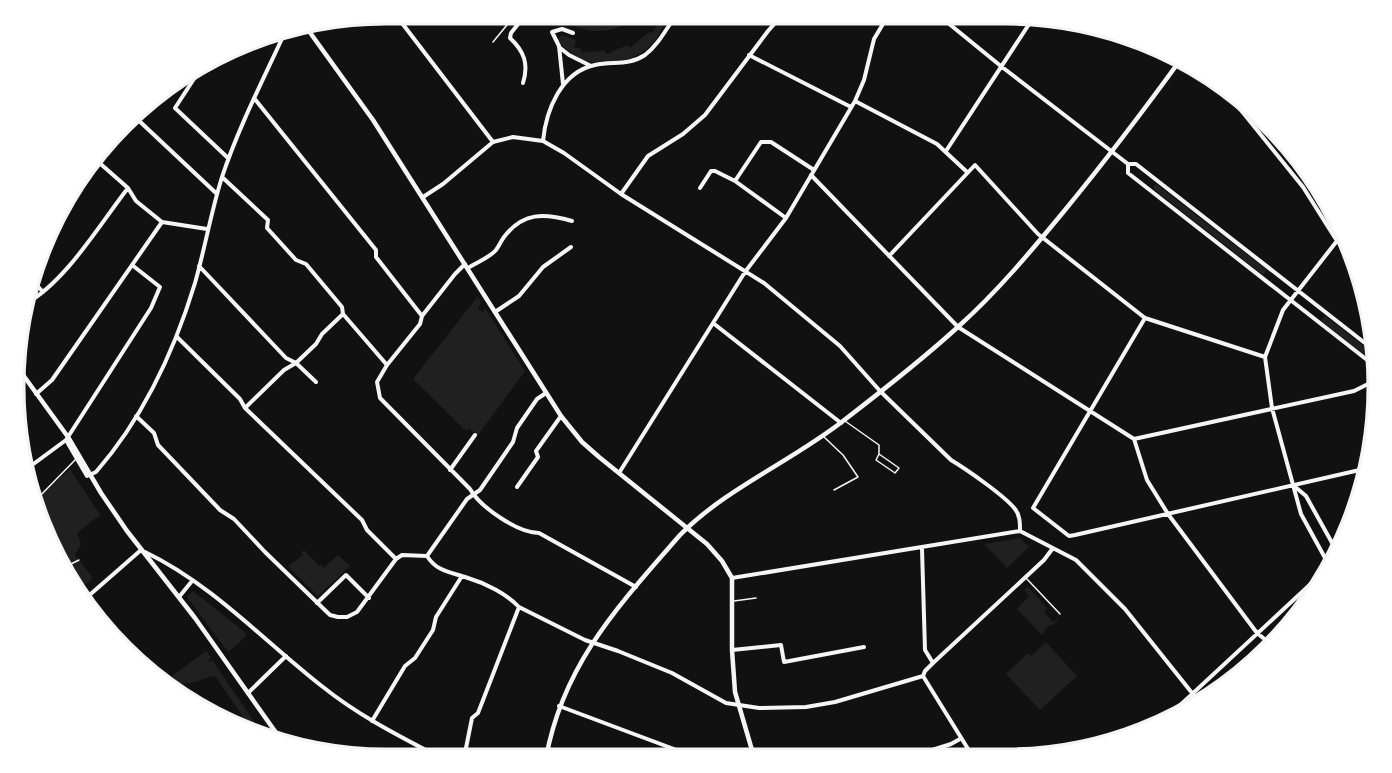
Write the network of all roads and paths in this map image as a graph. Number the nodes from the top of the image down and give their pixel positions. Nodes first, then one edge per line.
1 (402, 24) edge
2 (508, 24) edge
3 (518, 24) edge
4 (670, 24) edge
5 (775, 24) edge
6 (883, 24) edge
7 (949, 24) edge
8 (1029, 25) edge
9 (310, 32) edge
10 (573, 33) dead end
11 (282, 39) edge
12 (493, 42) dead end
13 (559, 47) junction
14 (749, 55) junction
15 (592, 66) junction
16 (1175, 66) edge
17 (1002, 68) junction
18 (193, 80) edge
19 (523, 83) dead end
20 (563, 84) junction
21 (254, 98) junction
22 (855, 101) junction
23 (851, 107) junction
24 (1243, 112) edge
25 (139, 121) edge
26 (543, 141) junction
27 (493, 142) junction
28 (946, 151) junction
29 (1113, 152) junction
30 (228, 158) junction
31 (101, 164) edge
32 (1128, 164) junction
33 (814, 170) junction
34 (967, 172) junction
35 (811, 175) junction
36 (222, 177) junction
37 (735, 181) junction
38 (128, 188) junction
39 (700, 188) dead end
40 (217, 194) junction
41 (621, 194) junction
42 (423, 197) junction
43 (786, 218) junction
44 (572, 221) dead end
45 (162, 222) junction
46 (207, 229) junction
47 (1334, 233) edge
48 (1042, 238) junction
49 (1337, 240) edge
50 (571, 247) dead end
51 (889, 256) junction
52 (132, 265) junction
53 (198, 266) junction
54 (467, 266) junction
55 (745, 272) junction
56 (38, 287) edge
57 (1298, 290) junction
58 (43, 292) junction
59 (35, 297) edge
60 (1290, 299) junction
61 (495, 312) junction
62 (344, 314) junction
63 (422, 316) junction
64 (1144, 318) junction
65 (712, 323) junction
66 (958, 327) junction
67 (177, 337) junction
68 (1365, 343) edge
69 (1265, 357) junction
70 (1367, 360) edge
71 (296, 363) junction
72 (387, 365) junction
73 (24, 377) edge
74 (316, 382) dead end
75 (1368, 384) edge
76 (880, 391) junction
77 (546, 393) junction
78 (36, 394) junction
79 (245, 408) junction
80 (1272, 408) junction
81 (1090, 411) junction
82 (136, 416) junction
83 (561, 416) junction
84 (842, 422) junction
85 (475, 435) dead end
86 (823, 436) junction
87 (67, 438) junction
88 (1134, 439) junction
89 (879, 454) junction
90 (79, 458) junction
91 (33, 464) edge
92 (450, 470) junction
93 (1358, 471) edge
94 (619, 473) junction
95 (89, 475) junction
96 (1292, 485) junction
97 (517, 487) dead end
98 (834, 490) dead end
99 (473, 494) junction
100 (41, 495) edge
101 (1168, 514) junction
102 (687, 527) junction
103 (1020, 531) junction
104 (1332, 544) edge
105 (1053, 548) junction
106 (922, 549) junction
107 (142, 550) junction
108 (427, 555) junction
109 (1325, 557) edge
110 (396, 559) junction
111 (79, 560) dead end
112 (71, 564) edge
113 (462, 576) junction
114 (1026, 577) junction
115 (732, 578) junction
116 (192, 581) junction
117 (1308, 586) edge
118 (636, 587) junction
119 (90, 595) edge
120 (179, 597) junction
121 (369, 598) junction
122 (756, 598) dead end
123 (732, 602) junction
124 (317, 603) junction
125 (519, 607) junction
126 (1060, 614) dead end
127 (1257, 633) junction
128 (1265, 640) edge
129 (592, 642) junction
130 (864, 647) dead end
131 (732, 650) junction
132 (286, 656) junction
133 (933, 663) junction
134 (922, 676) junction
135 (248, 693) junction
136 (1192, 693) junction
137 (1194, 696) edge
138 (1182, 703) edge
139 (559, 705) junction
140 (740, 705) junction
141 (372, 721) junction
142 (275, 732) edge
143 (960, 739) junction
144 (424, 749) edge
145 (466, 749) edge
146 (548, 749) edge
147 (674, 749) edge
148 (752, 749) edge
149 (935, 749) edge
150 (967, 749) edge

1 - 27 street
2 - 12 lane
3 - 19 street
4 - 15 street
5 - 14 street
6 - 22 street
7 - 17 street
8 - 17 street
9 - 42 street
10 - 13 street
11 - 21 street
13 - 15 street
13 - 20 street
14 - 23 street
14 - 41 street
15 - 20 street
16 - 29 street
17 - 28 street
17 - 29 street
18 - 30 street
20 - 26 street
21 - 30 street
21 - 63 street
22 - 23 street
22 - 28 street
23 - 33 street
24 - 47 street
25 - 40 street
26 - 27 street
26 - 41 street
27 - 42 street
28 - 34 street
29 - 32 street
29 - 48 street
30 - 36 street
31 - 38 street
32 - 57 street
32 - 60 street
33 - 35 street
33 - 37 street
34 - 48 street
34 - 51 street
35 - 43 street
35 - 51 street
36 - 40 street
36 - 62 street
37 - 39 street
37 - 43 street
38 - 45 street
38 - 58 street
40 - 46 street
41 - 55 street
42 - 54 street
43 - 55 street
44 - 54 street
45 - 46 street
45 - 52 street
46 - 53 street
48 - 64 street
48 - 66 street
49 - 57 street
50 - 61 street
51 - 66 street
52 - 78 street
52 - 87 street
53 - 67 street
53 - 71 street
54 - 61 street
54 - 63 street
55 - 65 street
55 - 76 street
56 - 58 street
57 - 60 street
57 - 68 street
58 - 59 street
60 - 69 street
60 - 70 street
61 - 77 street
62 - 71 street
62 - 72 street
63 - 72 street
64 - 69 street
64 - 81 street
65 - 84 street
65 - 94 street
66 - 76 street
66 - 81 street
67 - 79 street
67 - 82 street
69 - 80 street
71 - 74 street
71 - 79 street
72 - 92 street
73 - 78 street
75 - 80 street
76 - 84 street
76 - 103 street
77 - 83 street
77 - 99 street
78 - 87 street
79 - 110 street
80 - 88 street
80 - 96 street
81 - 88 street
81 - 101 street
82 - 95 street
82 - 124 street
83 - 94 street
83 - 97 street
84 - 86 street
84 - 89 lane
85 - 92 street
86 - 98 lane
86 - 102 street
87 - 90 street
87 - 91 street
88 - 101 street
89 - 89 lane
90 - 95 street
90 - 100 lane
92 - 99 street
93 - 96 street
94 - 102 street
95 - 107 street
96 - 101 street
96 - 104 street
96 - 109 street
99 - 108 street
99 - 118 street
101 - 127 street
102 - 115 street
102 - 118 street
103 - 105 street
103 - 106 street
105 - 114 street
105 - 136 street
106 - 115 street
106 - 133 street
107 - 116 street
107 - 119 street
107 - 120 street
108 - 110 street
108 - 113 street
110 - 121 street
111 - 112 lane
113 - 125 street
113 - 141 street
114 - 126 lane
114 - 133 street
115 - 123 street
116 - 120 street
116 - 132 street
117 - 127 street
118 - 129 street
120 - 135 street
121 - 124 street
121 - 124 street
122 - 123 lane
123 - 131 street
125 - 129 street
125 - 145 street
127 - 128 street
127 - 136 street
129 - 139 street
129 - 140 street
130 - 131 street
131 - 140 street
132 - 135 street
132 - 141 street
133 - 134 street
134 - 140 street
134 - 143 street
135 - 142 street
136 - 137 street
136 - 138 street
139 - 146 street
139 - 147 street
140 - 148 street
141 - 144 street
143 - 149 street
143 - 150 street

